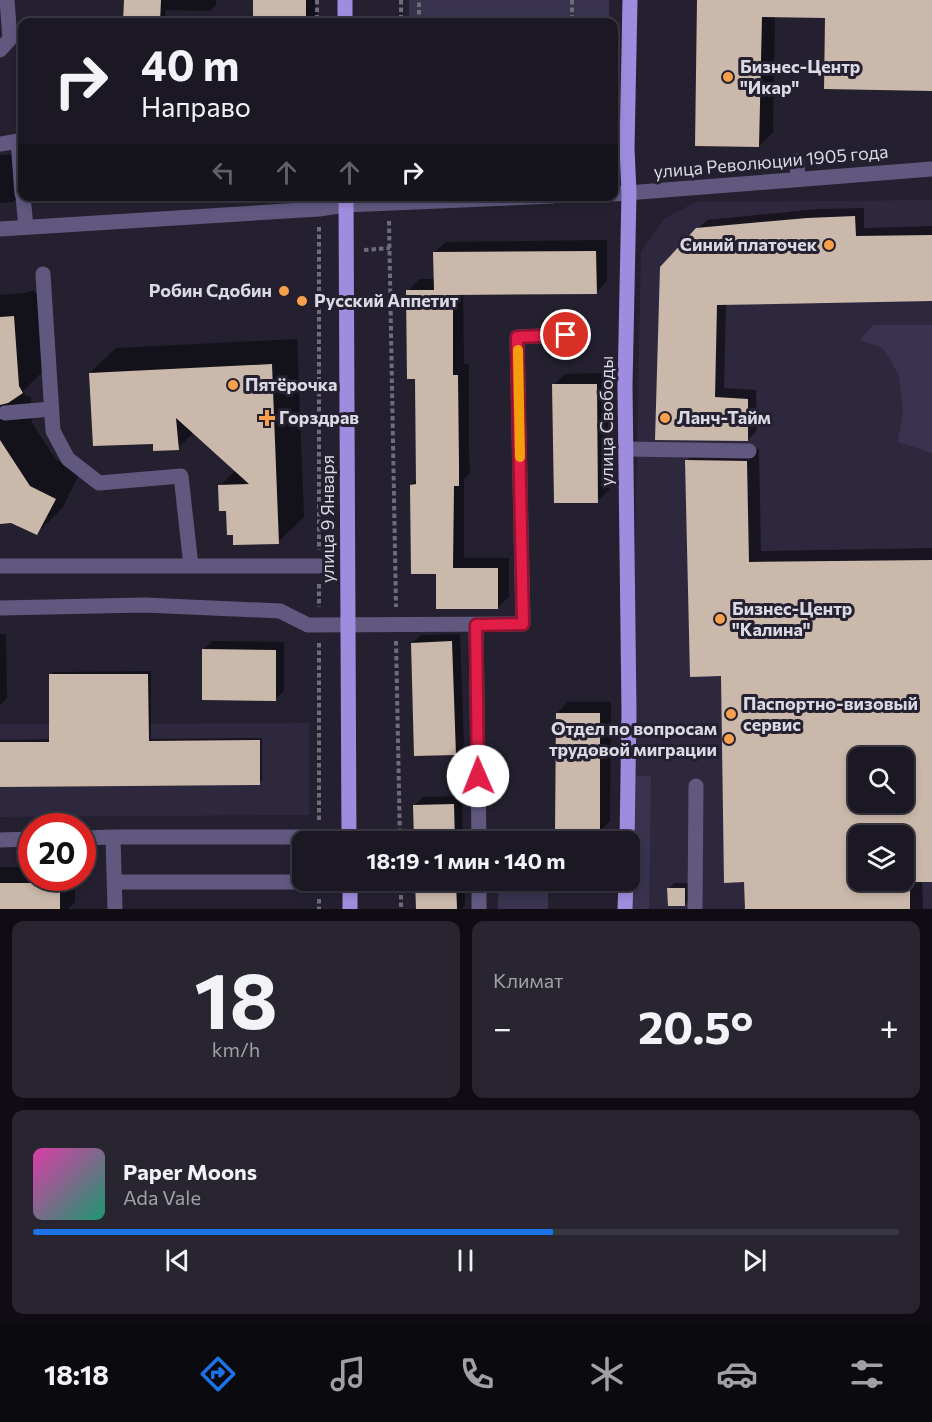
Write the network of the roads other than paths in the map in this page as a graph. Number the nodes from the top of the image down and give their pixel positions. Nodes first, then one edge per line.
1 (7, 0) edge
2 (345, 0) edge
3 (630, 0) edge
4 (345, 18) edge
5 (0, 50) edge
6 (18, 141) edge
7 (0, 144) edge
8 (797, 161) dead end
9 (932, 169) edge
10 (798, 179) junction
11 (621, 194) edge
12 (24, 201) edge
13 (346, 201) edge
14 (416, 201) edge
15 (26, 228) junction
16 (0, 229) edge
17 (43, 274) dead end
18 (566, 335) dead end
19 (51, 409) junction
20 (5, 413) dead end
21 (626, 449) junction
22 (748, 451) dead end
23 (0, 566) edge
24 (191, 566) junction
25 (319, 566) road end
26 (0, 608) edge
27 (348, 625) junction
28 (476, 625) junction
29 (696, 786) dead end
30 (349, 831) edge
31 (479, 831) edge
32 (627, 831) edge
33 (113, 837) junction
34 (292, 837) edge
35 (96, 838) edge
36 (18, 839) edge
37 (0, 840) edge
38 (292, 881) edge
39 (116, 882) junction
40 (350, 891) edge
41 (479, 891) edge
42 (626, 891) edge
43 (115, 909) edge
44 (350, 909) edge
45 (479, 909) edge
46 (626, 909) edge
47 (696, 909) edge

1 - 5 street
2 - 4 main road
3 - 11 main road, улица Свободы
6 - 7 street
8 - 10 street
9 - 10 street, улица Революции 1905 года
10 - 11 street, улица Революции 1905 года
11 - 21 main road, улица Свободы
12 - 15 street
13 - 14 street
13 - 15 street
13 - 27 main road, улица 9 Января
15 - 16 street
17 - 19 street
18 - 28 street
19 - 20 street
19 - 24 street
21 - 22 street
21 - 32 main road, улица Свободы
23 - 24 street
24 - 25 street
26 - 27 street
27 - 28 street
27 - 30 main road, улица 9 Января
28 - 31 street
29 - 47 street
33 - 34 street
33 - 35 street
33 - 39 street
36 - 37 street
38 - 39 street
39 - 43 street
40 - 44 main road
41 - 45 street
42 - 46 main road

